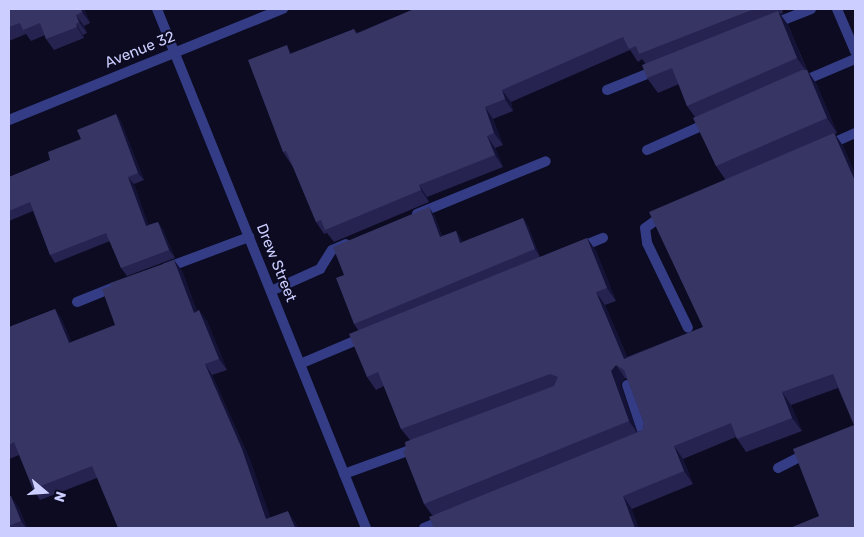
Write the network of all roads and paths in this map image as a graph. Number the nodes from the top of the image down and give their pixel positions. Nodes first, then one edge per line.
1 (158, 9) edge
2 (283, 9) edge
3 (811, 9) edge
4 (837, 9) edge
5 (762, 28) edge
6 (855, 51) edge
7 (174, 53) junction
8 (855, 59) edge
9 (671, 65) edge
10 (792, 86) edge
11 (607, 90) dead end
12 (719, 118) edge
13 (9, 120) edge
14 (855, 133) edge
15 (818, 149) edge
16 (647, 150) dead end
17 (546, 161) dead end
18 (672, 211) edge
19 (403, 220) edge
20 (249, 237) junction
21 (358, 238) edge
22 (603, 238) dead end
23 (566, 253) edge
24 (157, 272) edge
25 (122, 284) edge
26 (271, 291) junction
27 (77, 302) dead end
28 (688, 328) dead end
29 (373, 333) edge
30 (300, 364) junction
31 (627, 385) edge
32 (638, 442) edge
33 (426, 445) edge
34 (819, 448) edge
35 (778, 468) dead end
36 (344, 474) junction
37 (451, 517) edge
38 (366, 528) edge
39 (424, 528) edge

1 - 7 street, Drew Street
2 - 7 street, Avenue 32
3 - 5 street
4 - 6 street
7 - 13 street, Avenue 32
7 - 20 street, Drew Street
8 - 10 street
9 - 11 street
12 - 16 street
14 - 15 street
17 - 19 street
18 - 28 street
20 - 24 street
20 - 26 street, Drew Street
21 - 26 street
22 - 23 street
25 - 27 street
26 - 30 street, Drew Street
29 - 30 street
30 - 36 street, Drew Street
31 - 32 street
33 - 36 street
34 - 35 street
36 - 38 street, Drew Street
37 - 39 street

